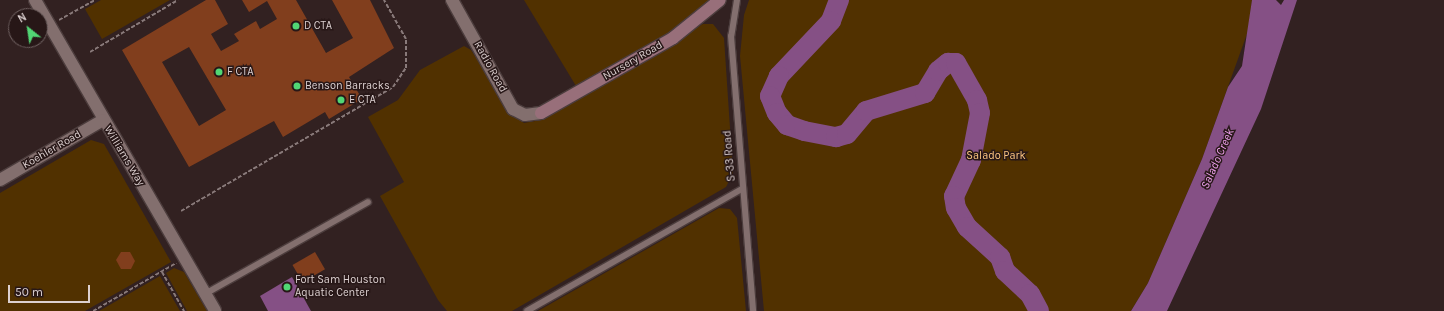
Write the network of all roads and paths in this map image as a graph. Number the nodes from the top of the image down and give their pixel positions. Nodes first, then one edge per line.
1 (36, 0) edge
2 (95, 0) edge
3 (178, 0) edge
4 (384, 0) edge
5 (452, 0) edge
6 (720, 0) edge
7 (737, 0) edge
8 (60, 20) dead end
9 (90, 52) dead end
10 (541, 113) joint
11 (103, 120) junction
12 (0, 180) edge
13 (742, 189) junction
14 (368, 202) dead end
15 (181, 211) dead end
16 (177, 262) dead end
17 (161, 272) junction
18 (205, 294) junction
19 (93, 311) edge
20 (184, 311) edge
21 (215, 311) edge
22 (527, 311) edge
23 (753, 311) edge

1 - 11 street, Williams Way
2 - 8 path
3 - 9 path
4 - 15 path
5 - 10 street, Radio Road
6 - 10 street, Nursery Road
7 - 13 lane, S-33 Road
11 - 12 street, Koehler Road
11 - 18 street, Williams Way
13 - 22 lane
13 - 23 lane, S-33 Road
14 - 18 lane
16 - 17 path
17 - 19 path
17 - 20 path
18 - 21 street, Williams Way

